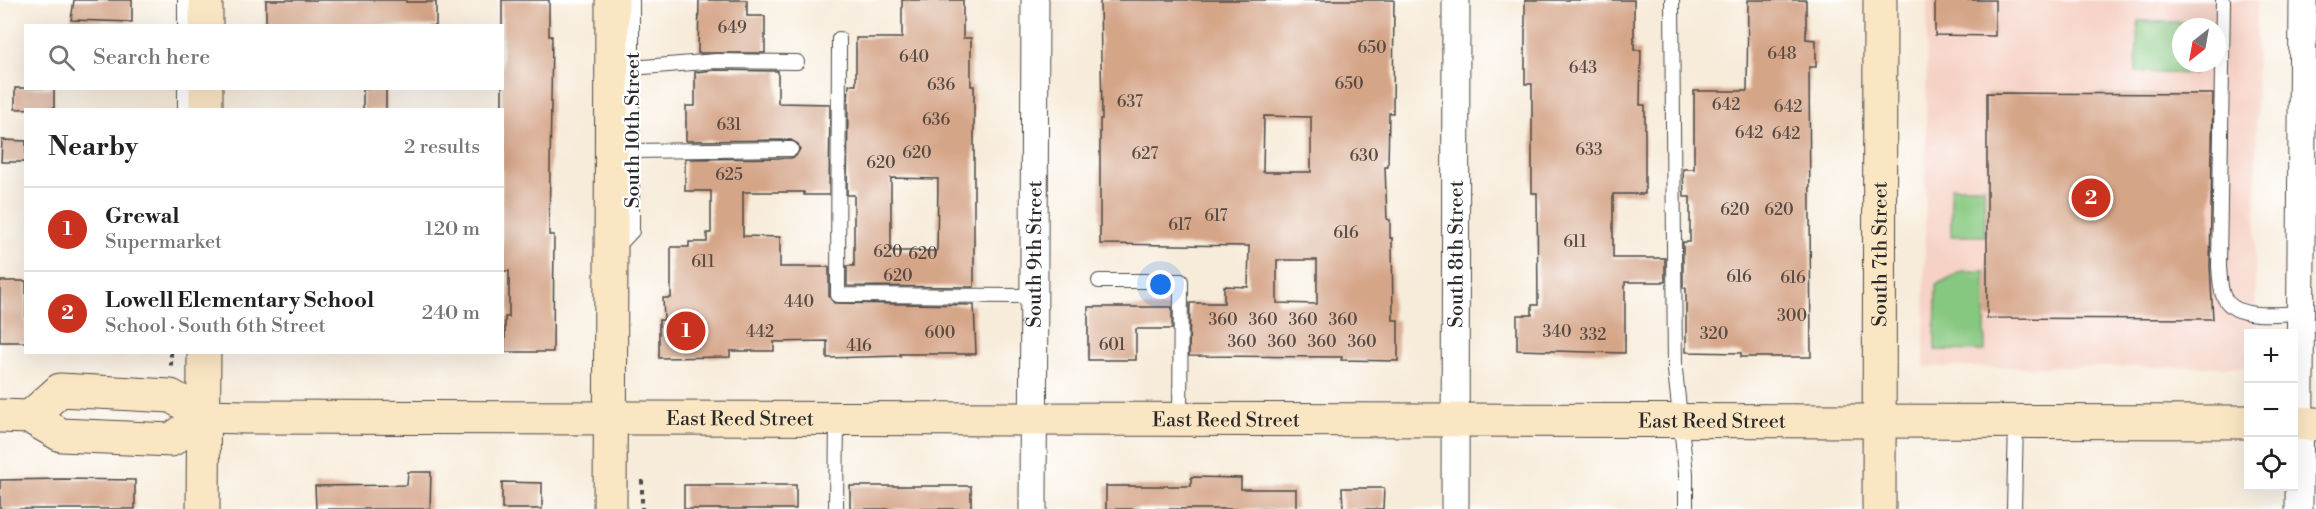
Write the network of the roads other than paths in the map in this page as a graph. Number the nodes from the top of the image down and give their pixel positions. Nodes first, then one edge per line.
1 (185, 0) edge
2 (206, 0) edge
3 (612, 0) edge
4 (632, 0) edge
5 (1035, 0) edge
6 (1456, 0) edge
7 (1672, 0) edge
8 (1880, 0) edge
9 (2223, 0) edge
10 (2303, 0) edge
11 (185, 24) edge
12 (206, 24) edge
13 (839, 39) dead end
14 (797, 62) dead end
15 (632, 68) junction
16 (185, 90) edge
17 (206, 90) edge
18 (184, 108) edge
19 (206, 108) edge
20 (791, 149) dead end
21 (631, 151) junction
22 (611, 252) junction
23 (1099, 282) dead end
24 (1034, 296) junction
25 (2301, 313) junction
26 (204, 354) edge
27 (205, 416) junction
28 (15, 417) edge
29 (611, 417) junction
30 (837, 418) junction
31 (1034, 418) junction
32 (1180, 419) junction
33 (1456, 419) junction
34 (1680, 422) junction
35 (1878, 422) junction
36 (2016, 422) junction
37 (2244, 422) edge
38 (2303, 424) edge
39 (203, 509) edge
40 (610, 509) edge
41 (836, 509) edge
42 (1033, 509) edge
43 (1455, 509) edge
44 (1686, 509) edge
45 (1879, 509) edge
46 (2014, 509) edge
47 (2299, 509) edge

1 - 11 lane
2 - 12 street
3 - 22 street, South 10th Street
4 - 15 lane, South 10th Street
5 - 24 street, South 9th Street
6 - 33 street, South 8th Street
7 - 34 lane
8 - 35 street, South 7th Street
9 - 25 lane
10 - 25 street
13 - 24 lane
14 - 15 lane
15 - 21 lane, South 10th Street
16 - 18 lane
17 - 19 street
20 - 21 lane
21 - 22 lane, South 10th Street
22 - 29 street, South 10th Street
23 - 32 lane
24 - 31 street, South 9th Street
25 - 38 street
26 - 27 street
27 - 28 street
27 - 28 street
27 - 29 street, East Reed Street
27 - 39 street
29 - 30 street, East Reed Street
29 - 40 street, South 10th Street
30 - 31 street, East Reed Street
30 - 41 lane
31 - 32 street, East Reed Street
31 - 42 street, South 9th Street
32 - 33 street, East Reed Street
33 - 34 street, East Reed Street
33 - 43 street, South 8th Street
34 - 35 street, East Reed Street
34 - 44 lane
35 - 36 street, East Reed Street
35 - 45 street, South 7th Street
36 - 37 street, East Reed Street
36 - 46 lane
38 - 47 street

